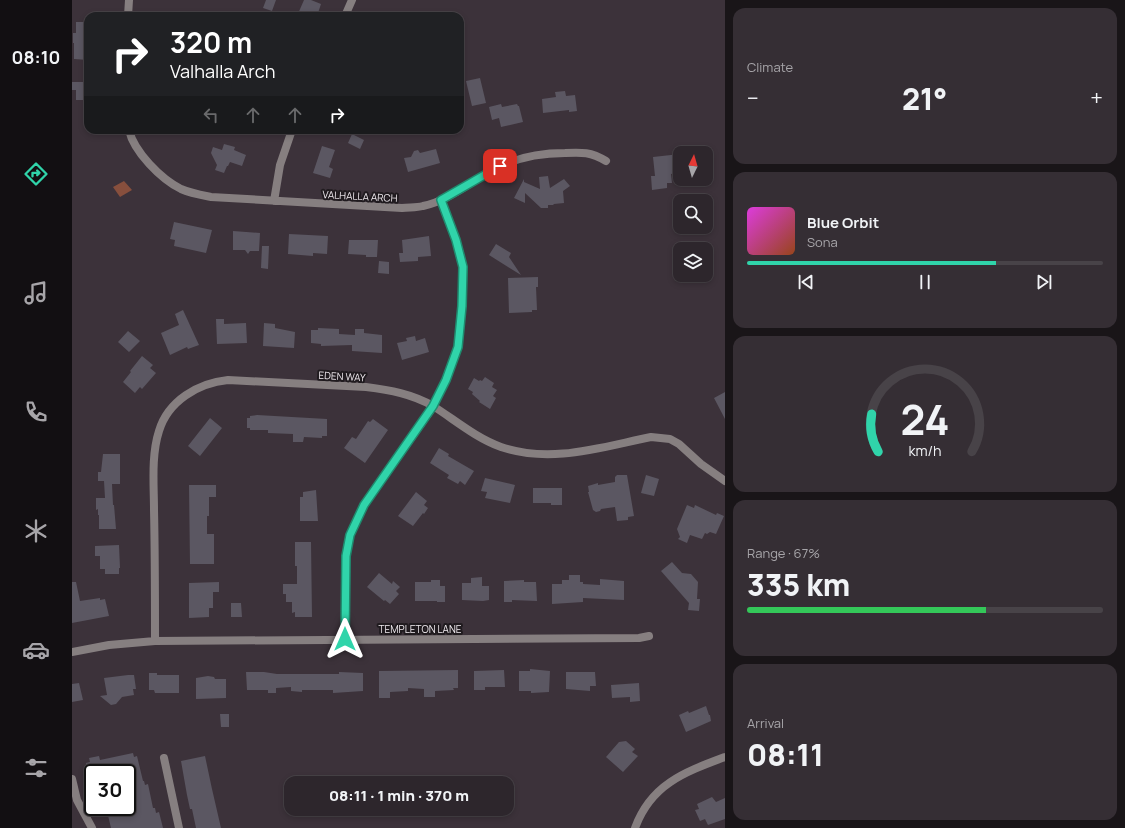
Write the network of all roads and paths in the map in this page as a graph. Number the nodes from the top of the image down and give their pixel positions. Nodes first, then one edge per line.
1 (129, 0) edge
2 (352, 0) edge
3 (128, 12) edge
4 (347, 12) edge
5 (130, 134) edge
6 (291, 134) edge
7 (606, 161) dead end
8 (441, 200) junction
9 (274, 201) junction
10 (433, 406) junction
11 (725, 481) edge
12 (649, 636) dead end
13 (345, 639) junction
14 (155, 641) junction
15 (72, 652) edge
16 (725, 757) edge
17 (164, 758) dead end
18 (72, 779) edge
19 (92, 828) edge
20 (179, 828) edge
21 (635, 828) edge

1 - 3 street
2 - 4 street
5 - 9 street, VALHALLA ARCH
6 - 9 street
7 - 8 street, VALHALLA ARCH
8 - 9 street, VALHALLA ARCH
8 - 10 street
10 - 11 street, EDEN WAY
10 - 13 street
10 - 14 street, EDEN WAY
12 - 13 street, TEMPLETON LANE
13 - 14 street, TEMPLETON LANE
14 - 15 street, TEMPLETON LANE
16 - 21 street
17 - 20 street
18 - 19 street

